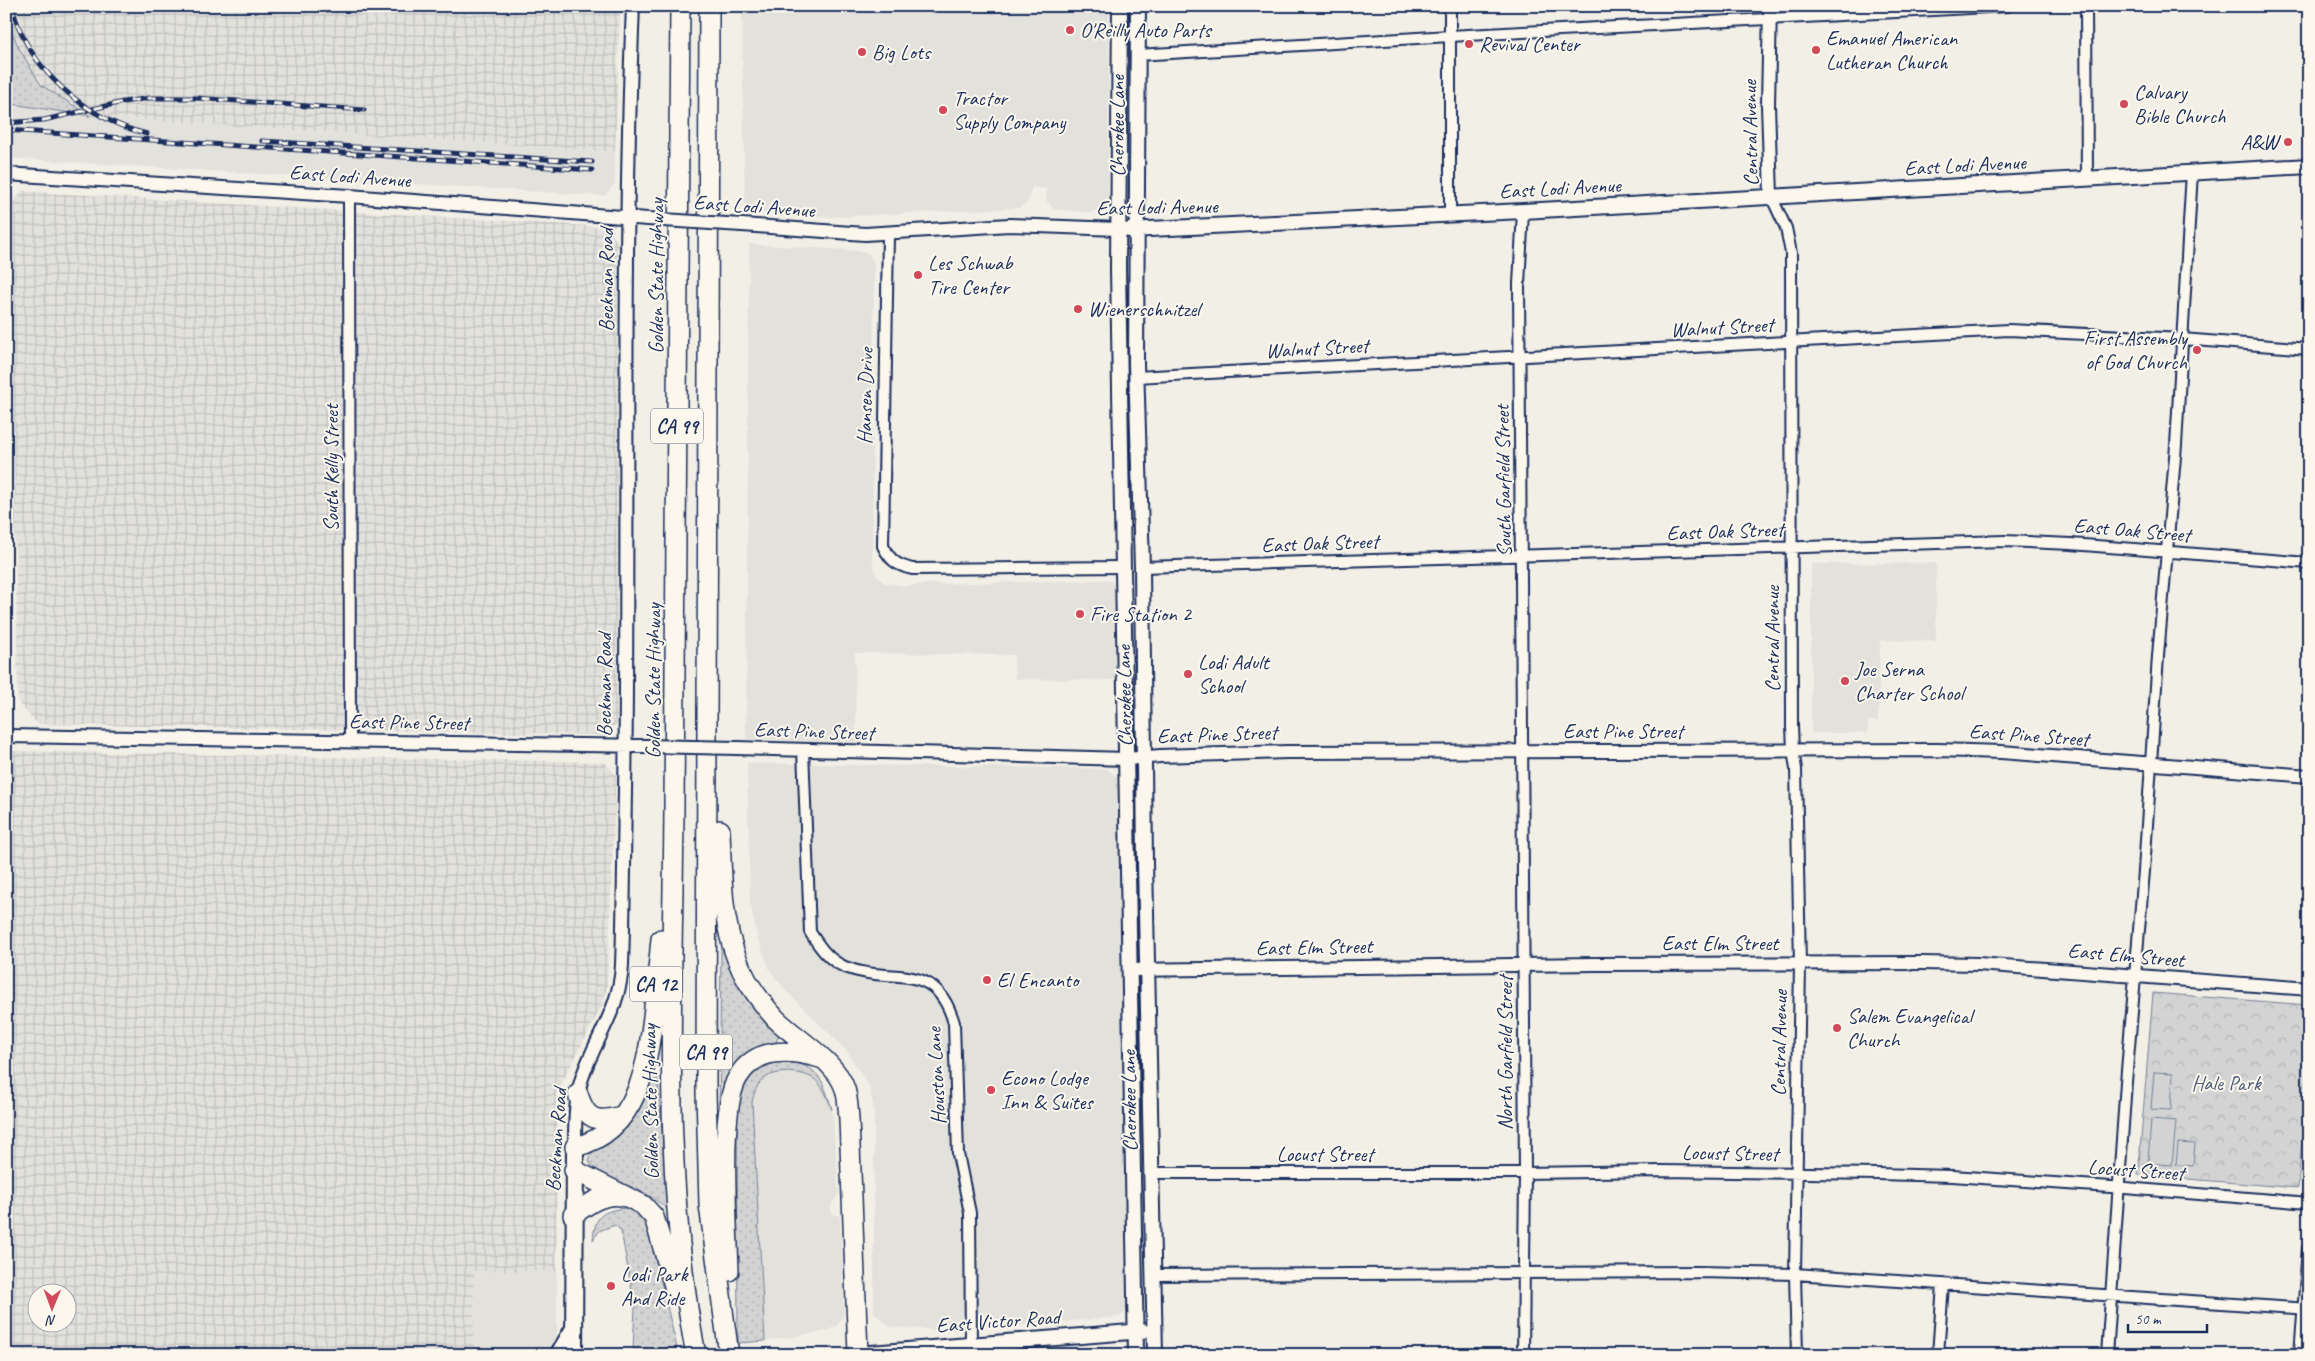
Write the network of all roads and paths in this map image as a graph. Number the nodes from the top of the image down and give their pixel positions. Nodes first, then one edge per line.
1 (633, 6) edge
2 (680, 6) edge
3 (710, 6) edge
4 (1120, 6) edge
5 (1138, 6) edge
6 (1450, 6) edge
7 (1770, 6) edge
8 (2007, 6) edge
9 (2086, 6) edge
10 (1771, 19) junction
11 (1450, 36) junction
12 (1137, 55) junction
13 (2309, 166) edge
14 (2192, 172) junction
15 (6, 174) edge
16 (2087, 178) junction
17 (349, 196) junction
18 (1771, 196) junction
19 (1522, 210) junction
20 (1450, 214) junction
21 (628, 217) junction
22 (1118, 229) junction
23 (1136, 230) junction
24 (888, 234) junction
25 (2182, 339) junction
26 (1792, 343) junction
27 (2309, 349) edge
28 (1520, 356) junction
29 (1136, 376) junction
30 (1791, 547) junction
31 (2167, 552) junction
32 (1522, 556) junction
33 (2309, 563) edge
34 (1124, 567) junction
35 (1142, 567) junction
36 (6, 736) edge
37 (350, 741) junction
38 (625, 746) junction
39 (803, 749) junction
40 (1793, 750) junction
41 (1523, 752) junction
42 (1145, 757) junction
43 (706, 758) junction
44 (1127, 759) junction
45 (2150, 763) junction
46 (2309, 776) edge
47 (674, 846) junction
48 (1800, 964) junction
49 (1523, 965) junction
50 (1129, 970) junction
51 (1147, 970) junction
52 (2134, 976) junction
53 (2309, 989) edge
54 (820, 1058) junction
55 (578, 1094) junction
56 (620, 1116) junction
57 (575, 1147) junction
58 (574, 1170) junction
59 (1797, 1172) junction
60 (1150, 1173) junction
61 (1525, 1173) junction
62 (2119, 1187) junction
63 (634, 1199) junction
64 (2309, 1203) edge
65 (573, 1215) junction
66 (2309, 1248) edge
67 (1524, 1274) junction
68 (1795, 1274) junction
69 (1152, 1275) junction
70 (1944, 1284) junction
71 (2111, 1296) junction
72 (2306, 1309) edge
73 (573, 1330) junction
74 (1154, 1331) junction
75 (1136, 1332) junction
76 (971, 1344) junction
77 (729, 1350) edge
78 (852, 1354) edge
79 (558, 1355) edge
80 (574, 1355) edge
81 (695, 1355) edge
82 (1136, 1355) edge
83 (1155, 1355) edge
84 (1523, 1355) edge
85 (1797, 1355) edge
86 (1938, 1355) edge
87 (2107, 1355) edge
88 (2301, 1355) edge

1 - 21 street, Beckman Road
2 - 47 highway, Golden State Highway / CA 99
3 - 43 highway, CA 99
4 - 22 main road, Cherokee Lane
5 - 12 main road, Cherokee Lane
6 - 11 street
7 - 10 street, Central Avenue
8 - 10 street
9 - 16 street
10 - 11 street
10 - 18 street, Central Avenue
11 - 12 street
11 - 20 street
12 - 23 main road, Cherokee Lane
13 - 14 main road, East Lodi Avenue
14 - 16 main road, East Lodi Avenue
14 - 25 street
15 - 17 street, East Lodi Avenue
16 - 18 main road, East Lodi Avenue
17 - 21 street, East Lodi Avenue
17 - 37 street, South Kelly Street
18 - 19 main road, East Lodi Avenue
18 - 26 street, Central Avenue
19 - 20 main road, East Lodi Avenue
19 - 28 street, South Garfield Street
20 - 23 main road, East Lodi Avenue
21 - 24 street, East Lodi Avenue, bridge
21 - 38 street, Beckman Road
22 - 23 main road, East Lodi Avenue
22 - 24 street, East Lodi Avenue
22 - 34 main road, Cherokee Lane
23 - 29 main road, Cherokee Lane
24 - 34 street, Hansen Drive
25 - 26 street, Walnut Street
25 - 27 street, Walnut Street
25 - 31 street
26 - 28 street, Walnut Street
26 - 30 street, Central Avenue
28 - 29 street, Walnut Street
28 - 32 street, South Garfield Street
29 - 35 main road, Cherokee Lane
30 - 31 street, East Oak Street
30 - 32 street, East Oak Street
30 - 40 street, Central Avenue
31 - 33 street, East Oak Street
31 - 45 street
32 - 35 street, East Oak Street
32 - 41 street, South Garfield Street
34 - 44 main road, Cherokee Lane
35 - 42 main road, Cherokee Lane
36 - 37 street, East Pine Street
37 - 38 street, East Pine Street
38 - 39 street, East Pine Street, bridge
38 - 55 street, Beckman Road
39 - 44 street, East Pine Street
39 - 76 street, Houston Lane
40 - 41 street, East Pine Street
40 - 45 street, East Pine Street
40 - 48 street, Central Avenue
41 - 42 street, East Pine Street
41 - 49 street, North Garfield Street
42 - 44 street, East Pine Street
42 - 51 main road, Cherokee Lane
43 - 54 highway
43 - 77 highway, CA 99
44 - 50 main road, Cherokee Lane
45 - 46 street, East Pine Street
45 - 52 street
47 - 56 highway, CA 12
47 - 81 highway, Golden State Highway / CA 99
48 - 49 street, East Elm Street
48 - 52 street, East Elm Street
48 - 59 street, Central Avenue
49 - 51 street, East Elm Street
49 - 61 street, North Garfield Street
50 - 51 street, East Elm Street
50 - 75 main road, Cherokee Lane
51 - 60 main road, Cherokee Lane
52 - 53 street, East Elm Street
52 - 62 street
54 - 77 highway
54 - 78 highway
55 - 56 highway
55 - 57 street, Beckman Road
56 - 57 highway, CA 12
57 - 58 main road, Beckman Road
58 - 63 highway
58 - 65 main road, Beckman Road
59 - 61 street, Locust Street
59 - 62 street, Locust Street
59 - 68 street, Central Avenue
60 - 61 street, Locust Street
60 - 69 main road, Cherokee Lane
61 - 67 street, North Garfield Street
62 - 64 street, Locust Street
62 - 71 street
63 - 65 highway
63 - 81 highway
65 - 73 main road, Beckman Road
66 - 72 street
67 - 68 street
67 - 69 street
67 - 84 street, North Garfield Street
68 - 70 street
68 - 85 street, Central Avenue
69 - 74 main road, Cherokee Lane
70 - 71 street
70 - 86 street
71 - 72 street
71 - 87 street
72 - 88 street
73 - 79 main road
73 - 80 main road, Beckman Road
74 - 75 main road, East Victor Road
74 - 83 main road, Cherokee Lane
75 - 76 main road, East Victor Road
75 - 82 main road, Cherokee Lane
76 - 78 main road, East Victor Road

